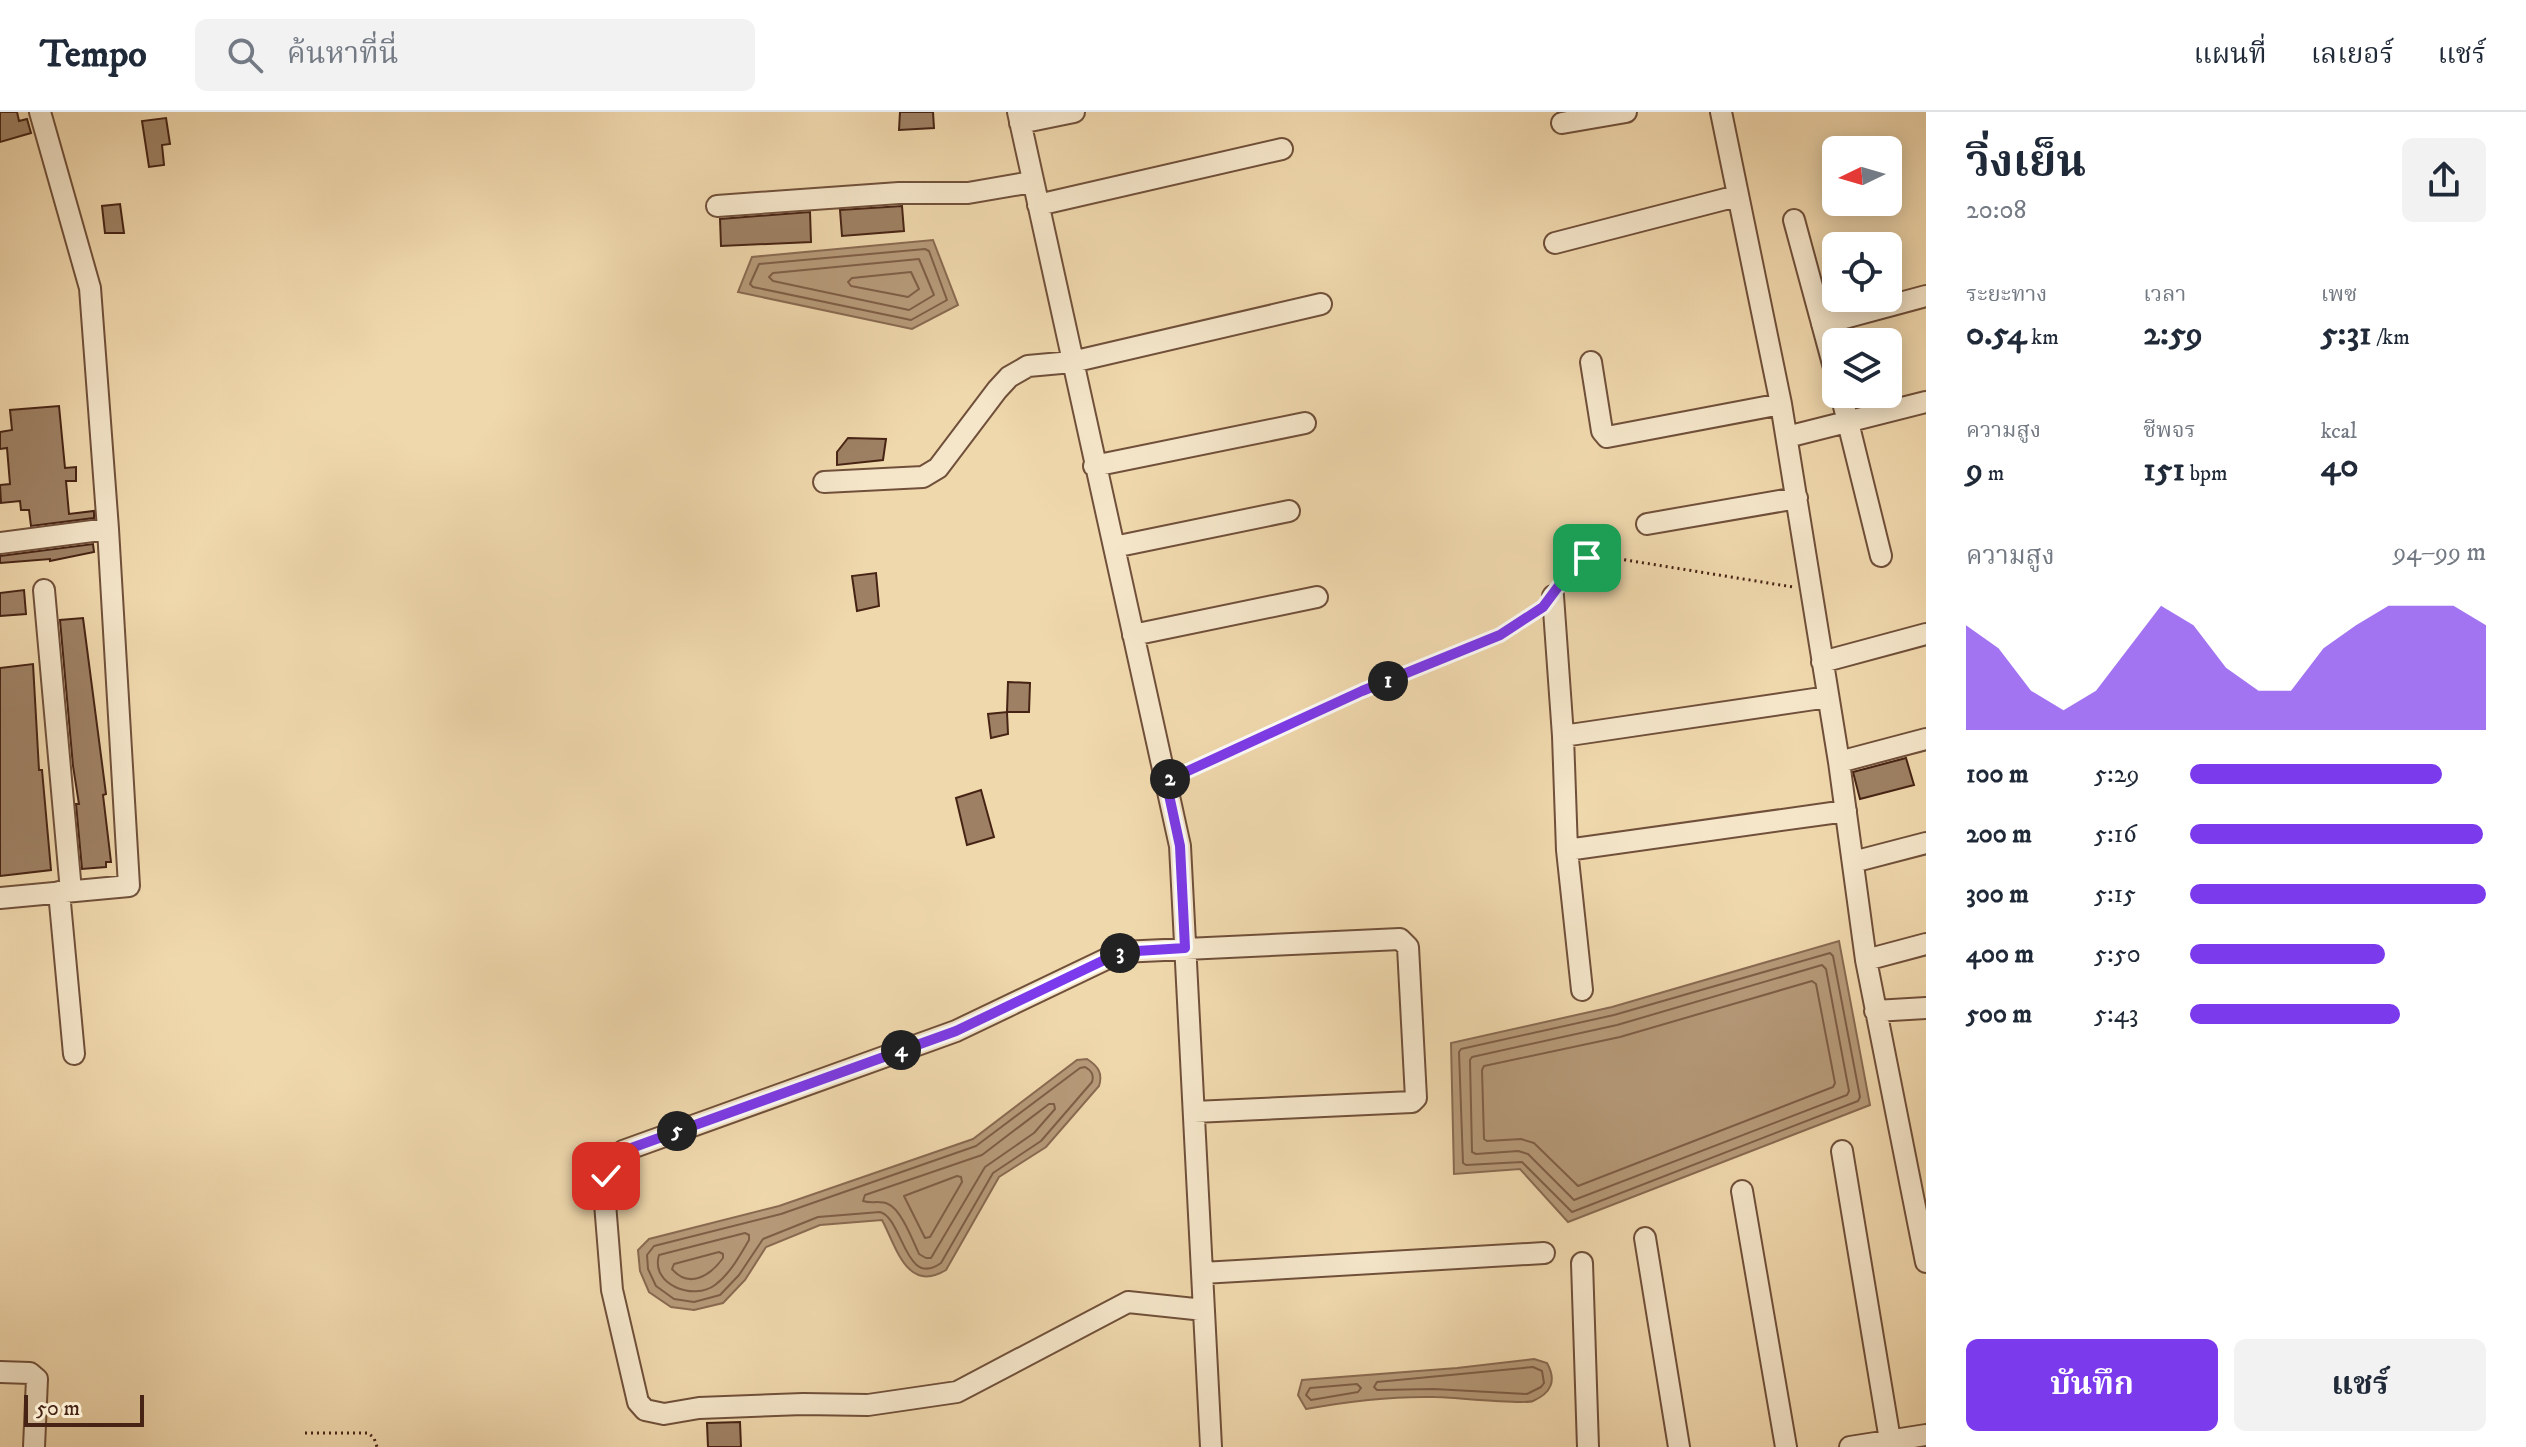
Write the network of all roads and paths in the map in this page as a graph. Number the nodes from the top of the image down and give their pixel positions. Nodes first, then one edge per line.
1 (40, 112) edge
2 (1074, 112) edge
3 (1626, 112) edge
4 (1721, 112) edge
5 (1019, 118) edge
6 (1562, 123) dead end
7 (1282, 149) dead end
8 (1032, 182) junction
9 (1737, 196) junction
10 (1038, 205) junction
11 (717, 206) dead end
12 (1794, 220) dead end
13 (1555, 243) dead end
14 (1926, 296) edge
15 (1321, 304) dead end
16 (1822, 324) junction
17 (1823, 328) edge
18 (1072, 362) junction
19 (1591, 362) dead end
20 (1926, 402) edge
21 (1781, 404) junction
22 (1845, 408) edge
23 (1848, 421) junction
24 (1305, 423) dead end
25 (1787, 437) junction
26 (1094, 466) junction
27 (824, 482) dead end
28 (1797, 498) junction
29 (1289, 511) dead end
30 (1647, 524) dead end
31 (108, 529) junction
32 (0, 543) edge
33 (1114, 547) junction
34 (1881, 556) dead end
35 (44, 590) dead end
36 (1813, 590) junction
37 (1553, 596) junction
38 (1317, 597) dead end
39 (1926, 634) edge
40 (1133, 635) junction
41 (1822, 662) junction
42 (1828, 697) junction
43 (1563, 736) junction
44 (1926, 739) edge
45 (1839, 762) junction
46 (1166, 781) junction
47 (1846, 811) junction
48 (1926, 843) edge
49 (1567, 850) junction
50 (1853, 862) junction
51 (65, 891) junction
52 (0, 898) edge
53 (1926, 944) edge
54 (1185, 948) junction
55 (1866, 960) junction
56 (1582, 990) dead end
57 (1926, 1008) edge
58 (1875, 1011) junction
59 (74, 1054) dead end
60 (1194, 1112) junction
61 (1842, 1151) dead end
62 (1742, 1191) dead end
63 (1645, 1238) dead end
64 (1544, 1253) dead end
65 (1926, 1262) edge
66 (1582, 1263) dead end
67 (1202, 1273) junction
68 (1204, 1310) junction
69 (0, 1372) edge
70 (305, 1433) dead end
71 (1926, 1435) edge
72 (1890, 1440) junction
73 (34, 1447) edge
74 (377, 1447) edge
75 (1211, 1447) edge
76 (1588, 1447) edge
77 (1679, 1447) edge
78 (1786, 1447) edge
79 (1850, 1447) edge

1 - 31 street
2 - 5 street
3 - 6 street
4 - 9 street
5 - 8 street
7 - 10 street
8 - 10 street
8 - 11 street
9 - 13 street
9 - 21 street
10 - 18 street
12 - 16 street
14 - 16 street
15 - 18 street
16 - 17 street
18 - 26 street
18 - 27 street
19 - 21 street
20 - 23 street
21 - 25 street
22 - 23 street
23 - 25 street
23 - 34 street
24 - 26 street
25 - 28 street
26 - 33 street
28 - 30 street
28 - 36 street
29 - 33 street
31 - 32 street
31 - 51 street
33 - 40 street
35 - 51 street
36 - 37 path
36 - 41 street
37 - 43 street
37 - 46 path
38 - 40 street
39 - 41 street
40 - 46 street
41 - 42 street
42 - 43 street
42 - 45 street
43 - 49 street
44 - 45 street
45 - 47 street
46 - 54 street
47 - 49 street
47 - 50 street
48 - 50 street
49 - 56 street
50 - 55 street
51 - 52 street
51 - 59 street
53 - 55 street
54 - 60 street
54 - 60 street
54 - 68 street
55 - 58 street
57 - 58 street
58 - 65 street
60 - 67 street
61 - 72 street
62 - 78 street
63 - 77 street
64 - 67 street
66 - 76 street
67 - 68 street
68 - 75 street
69 - 73 street
70 - 74 path
71 - 72 street
72 - 79 street

